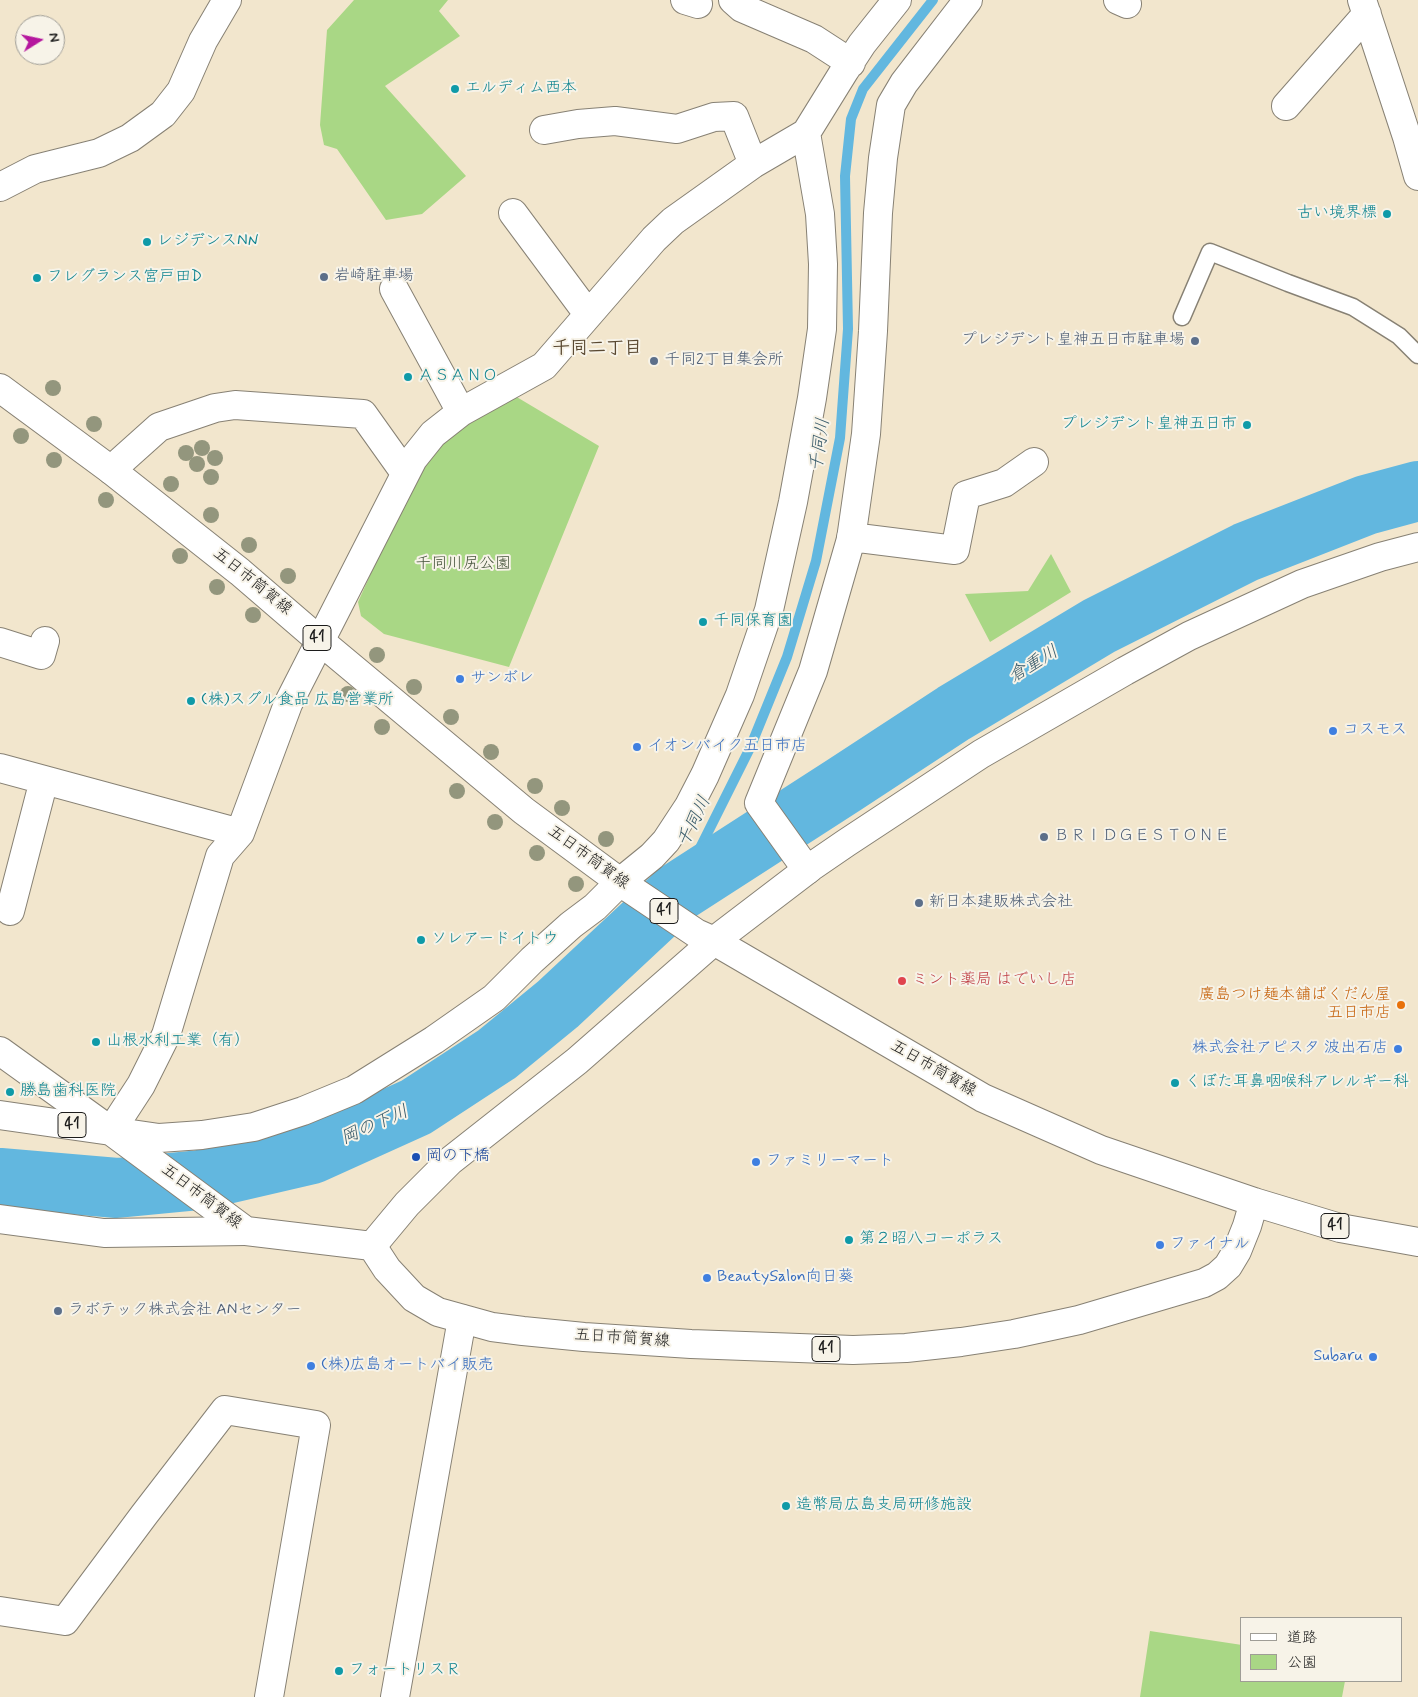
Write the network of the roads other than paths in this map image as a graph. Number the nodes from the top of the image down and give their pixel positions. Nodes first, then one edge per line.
1 (227, 0) edge
2 (732, 0) edge
3 (897, 0) edge
4 (968, 0) edge
5 (1364, 7) edge
6 (851, 62) junction
7 (1286, 106) dead end
8 (544, 130) dead end
9 (806, 133) junction
10 (753, 164) junction
11 (1418, 176) edge
12 (0, 187) edge
13 (513, 213) dead end
14 (394, 289) dead end
15 (588, 314) junction
16 (1182, 317) dead end
17 (1418, 355) edge
18 (0, 388) edge
19 (461, 412) junction
20 (1034, 462) dead end
21 (111, 470) junction
22 (405, 473) junction
23 (852, 537) junction
24 (1418, 547) edge
25 (319, 640) junction
26 (45, 641) dead end
27 (0, 642) edge
28 (0, 768) edge
29 (44, 780) junction
30 (240, 833) junction
31 (802, 862) junction
32 (626, 886) junction
33 (10, 911) dead end
34 (705, 937) junction
35 (0, 1051) edge
36 (0, 1115) edge
37 (111, 1131) junction
38 (1254, 1202) junction
39 (0, 1219) edge
40 (235, 1223) junction
41 (1418, 1242) edge
42 (372, 1246) junction
43 (462, 1319) junction
44 (0, 1611) edge
45 (269, 1697) edge
46 (395, 1697) edge

1 - 12 street
2 - 6 street
3 - 6 street
4 - 23 street
5 - 7 street
5 - 11 street
6 - 9 street
8 - 10 street
9 - 10 street
9 - 32 street
10 - 15 street
13 - 15 street
14 - 19 street
15 - 19 street
16 - 17 lane
18 - 21 street, 五日市筒賀線 / 41
19 - 22 street
20 - 23 street
21 - 22 street
21 - 25 street, 五日市筒賀線 / 41
22 - 25 street
23 - 31 street
24 - 31 street
25 - 30 street
25 - 32 street, 五日市筒賀線 / 41
26 - 27 street
28 - 29 street
29 - 30 street
29 - 33 street
30 - 37 street
31 - 34 street
32 - 34 street, 五日市筒賀線 / 41
32 - 37 street
34 - 38 street, 五日市筒賀線 / 41
34 - 42 street
35 - 37 street
36 - 37 street, 五日市筒賀線 / 41
37 - 40 street, 五日市筒賀線 / 41
38 - 41 street, 五日市筒賀線 / 41
38 - 43 street, 五日市筒賀線 / 41
39 - 40 street
40 - 42 street, 五日市筒賀線
42 - 43 street, 五日市筒賀線 / 41
43 - 46 street
44 - 45 street

